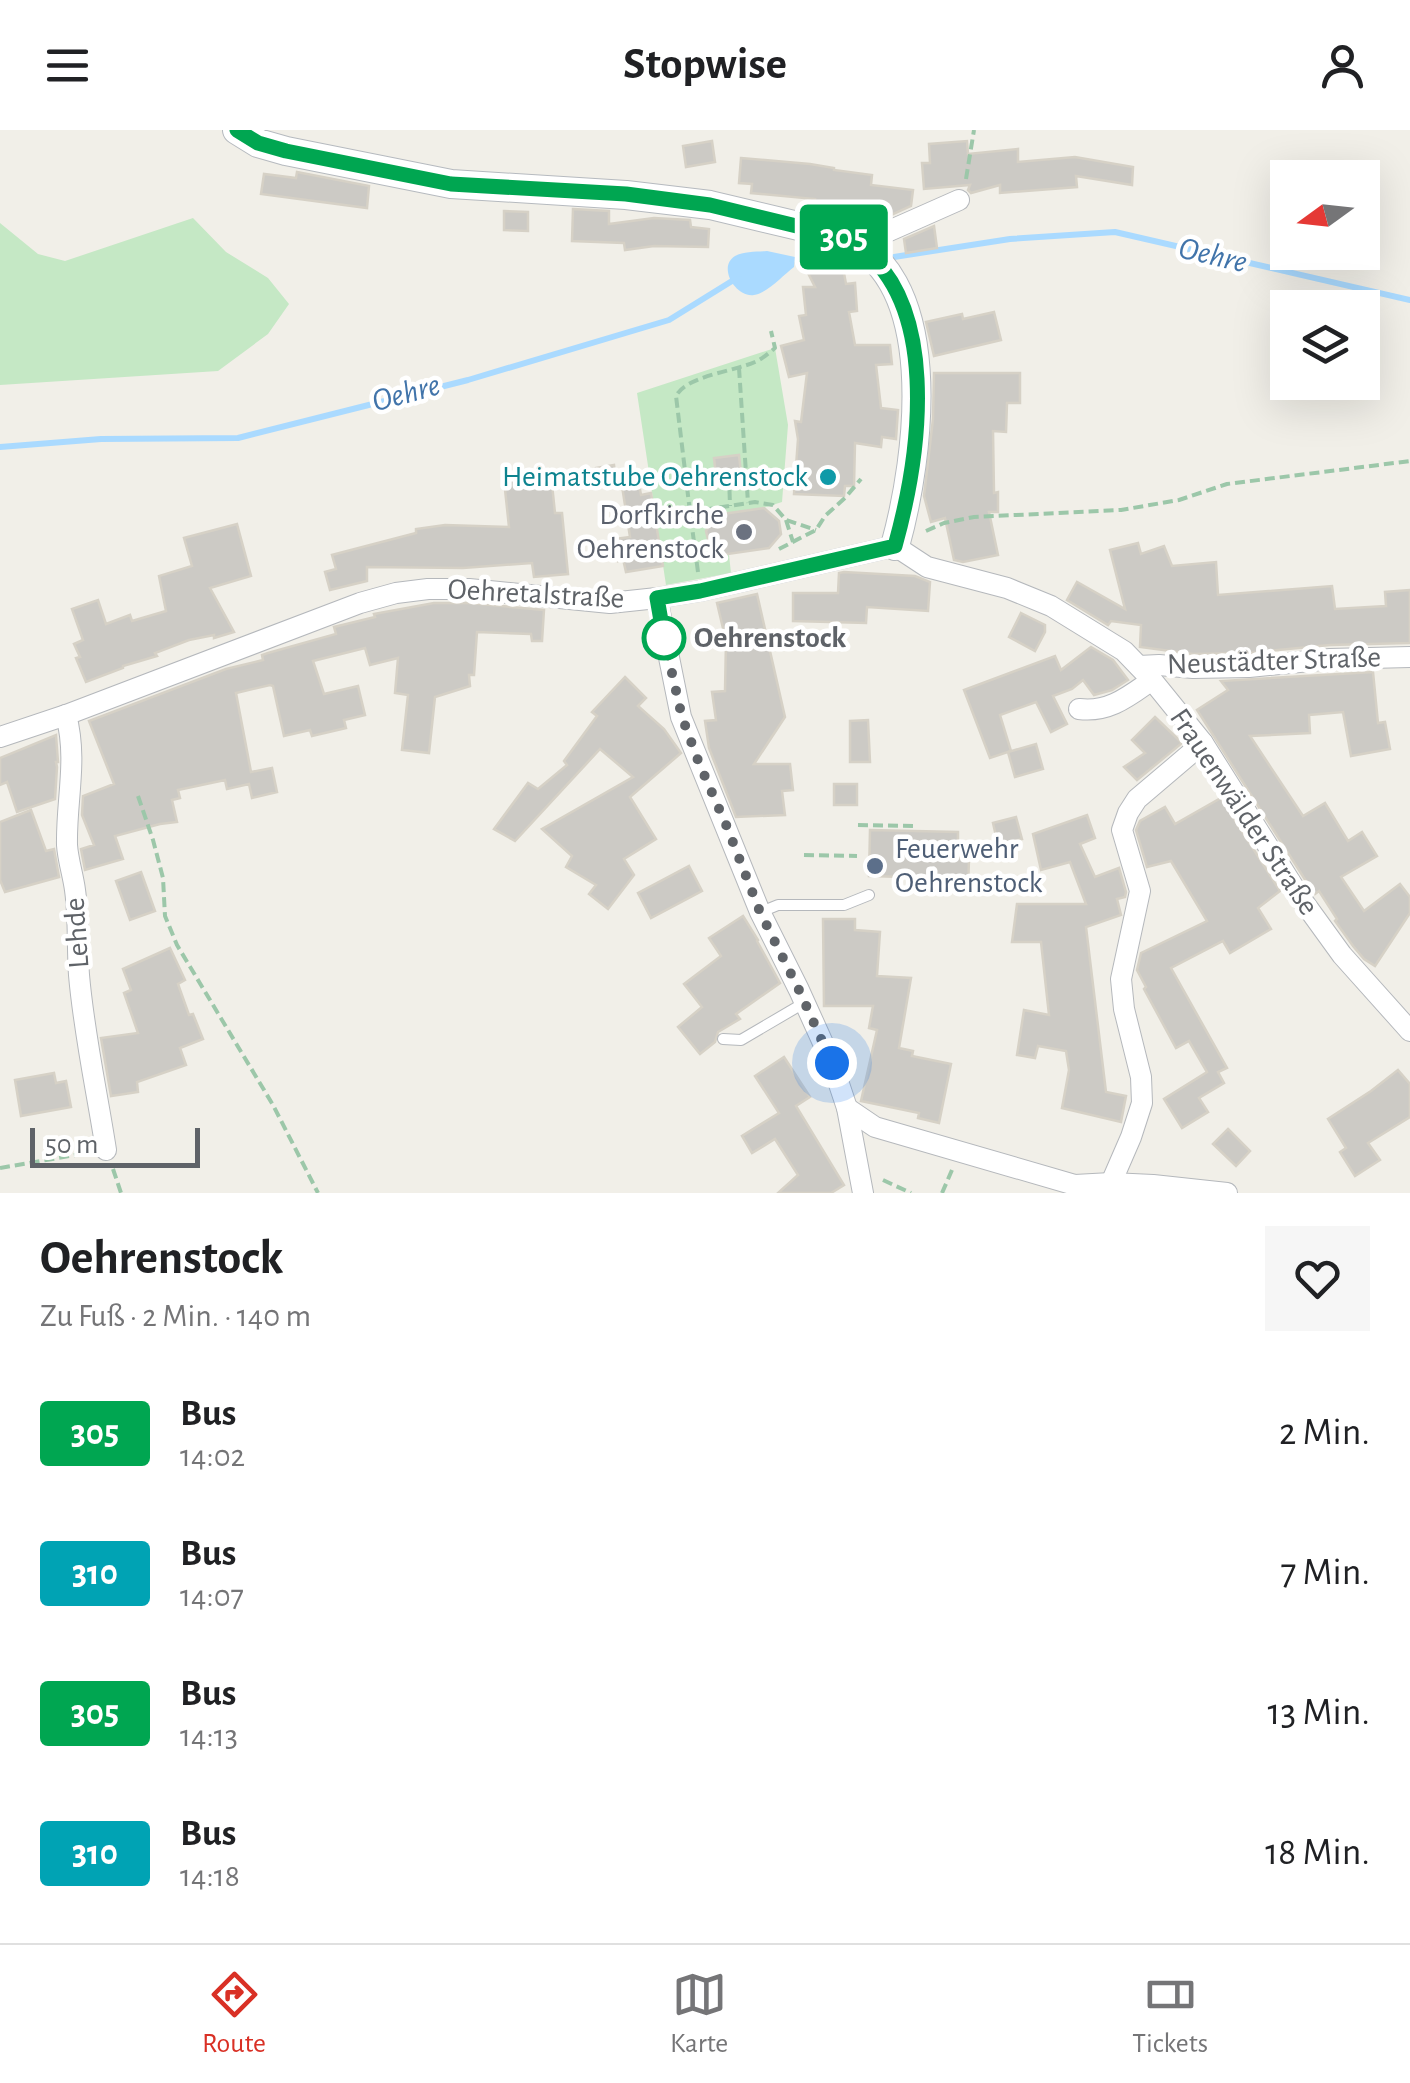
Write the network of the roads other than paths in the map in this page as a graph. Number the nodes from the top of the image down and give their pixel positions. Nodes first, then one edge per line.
1 (236, 130) edge
2 (959, 200) road end
3 (861, 246) junction
4 (895, 546) junction
5 (657, 598) junction
6 (1410, 657) edge
7 (1146, 673) junction
8 (1080, 708) dead end
9 (66, 715) junction
10 (0, 736) edge
11 (1203, 743) junction
12 (869, 895) dead end
13 (760, 912) junction
14 (805, 1003) junction
15 (1410, 1031) edge
16 (723, 1039) dead end
17 (847, 1108) junction
18 (106, 1150) road end
19 (861, 1183) edge
20 (1112, 1183) junction
21 (1072, 1189) edge
22 (1227, 1193) edge

1 - 3 street
2 - 3 street
3 - 4 street
4 - 5 street, Oehretalstraße
4 - 7 street, Frauenwälder Straße
5 - 9 street, Oehretalstraße
5 - 13 street
6 - 7 street, Neustädter Straße
7 - 8 street
7 - 11 street, Frauenwälder Straße
9 - 10 street, Oehretalstraße
9 - 18 street, Lehde
11 - 15 street, Frauenwälder Straße
11 - 20 street
12 - 13 lane
13 - 14 street
14 - 16 lane
14 - 17 street
17 - 19 street
17 - 21 street
20 - 21 street
20 - 22 street

